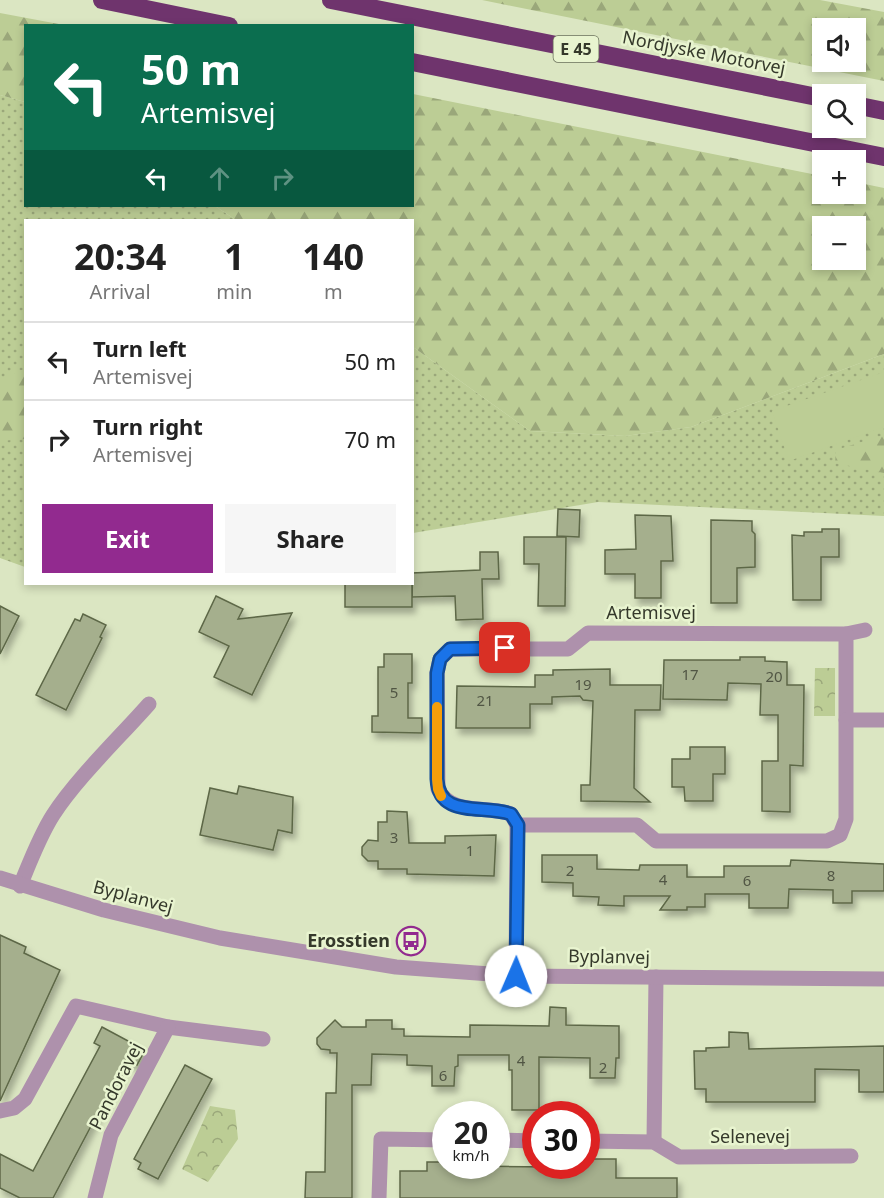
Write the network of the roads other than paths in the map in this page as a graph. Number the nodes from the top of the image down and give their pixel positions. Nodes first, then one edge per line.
1 (102, 0) edge
2 (331, 0) edge
3 (219, 24) edge
4 (414, 62) edge
5 (812, 96) edge
6 (866, 107) edge
7 (884, 111) edge
8 (884, 157) edge
9 (865, 630) dead end
10 (846, 634) junction
11 (149, 704) dead end
12 (846, 720) junction
13 (884, 720) edge
14 (518, 825) junction
15 (0, 878) edge
16 (20, 886) junction
17 (516, 976) junction
18 (656, 977) junction
19 (884, 979) edge
20 (168, 1028) junction
21 (263, 1039) dead end
22 (0, 1111) edge
23 (432, 1140) edge
24 (600, 1141) edge
25 (654, 1142) junction
26 (851, 1156) dead end
27 (95, 1198) edge
28 (379, 1198) edge

1 - 3 highway
2 - 5 highway, Nordjyske Motorvej / E 45
4 - 8 highway
6 - 7 highway
9 - 10 street, Artemisvej
10 - 12 street
10 - 14 street, Artemisvej
11 - 16 street
12 - 13 street
12 - 14 street
14 - 17 street
15 - 16 street, Byplanvej
16 - 17 street, Byplanvej
17 - 18 street, Byplanvej
18 - 19 street, Byplanvej
18 - 25 street
20 - 21 street, Pandoravej
20 - 22 street, Pandoravej
20 - 27 street, Pandoravej
23 - 28 street
24 - 25 street, Selenevej
25 - 26 street, Selenevej

